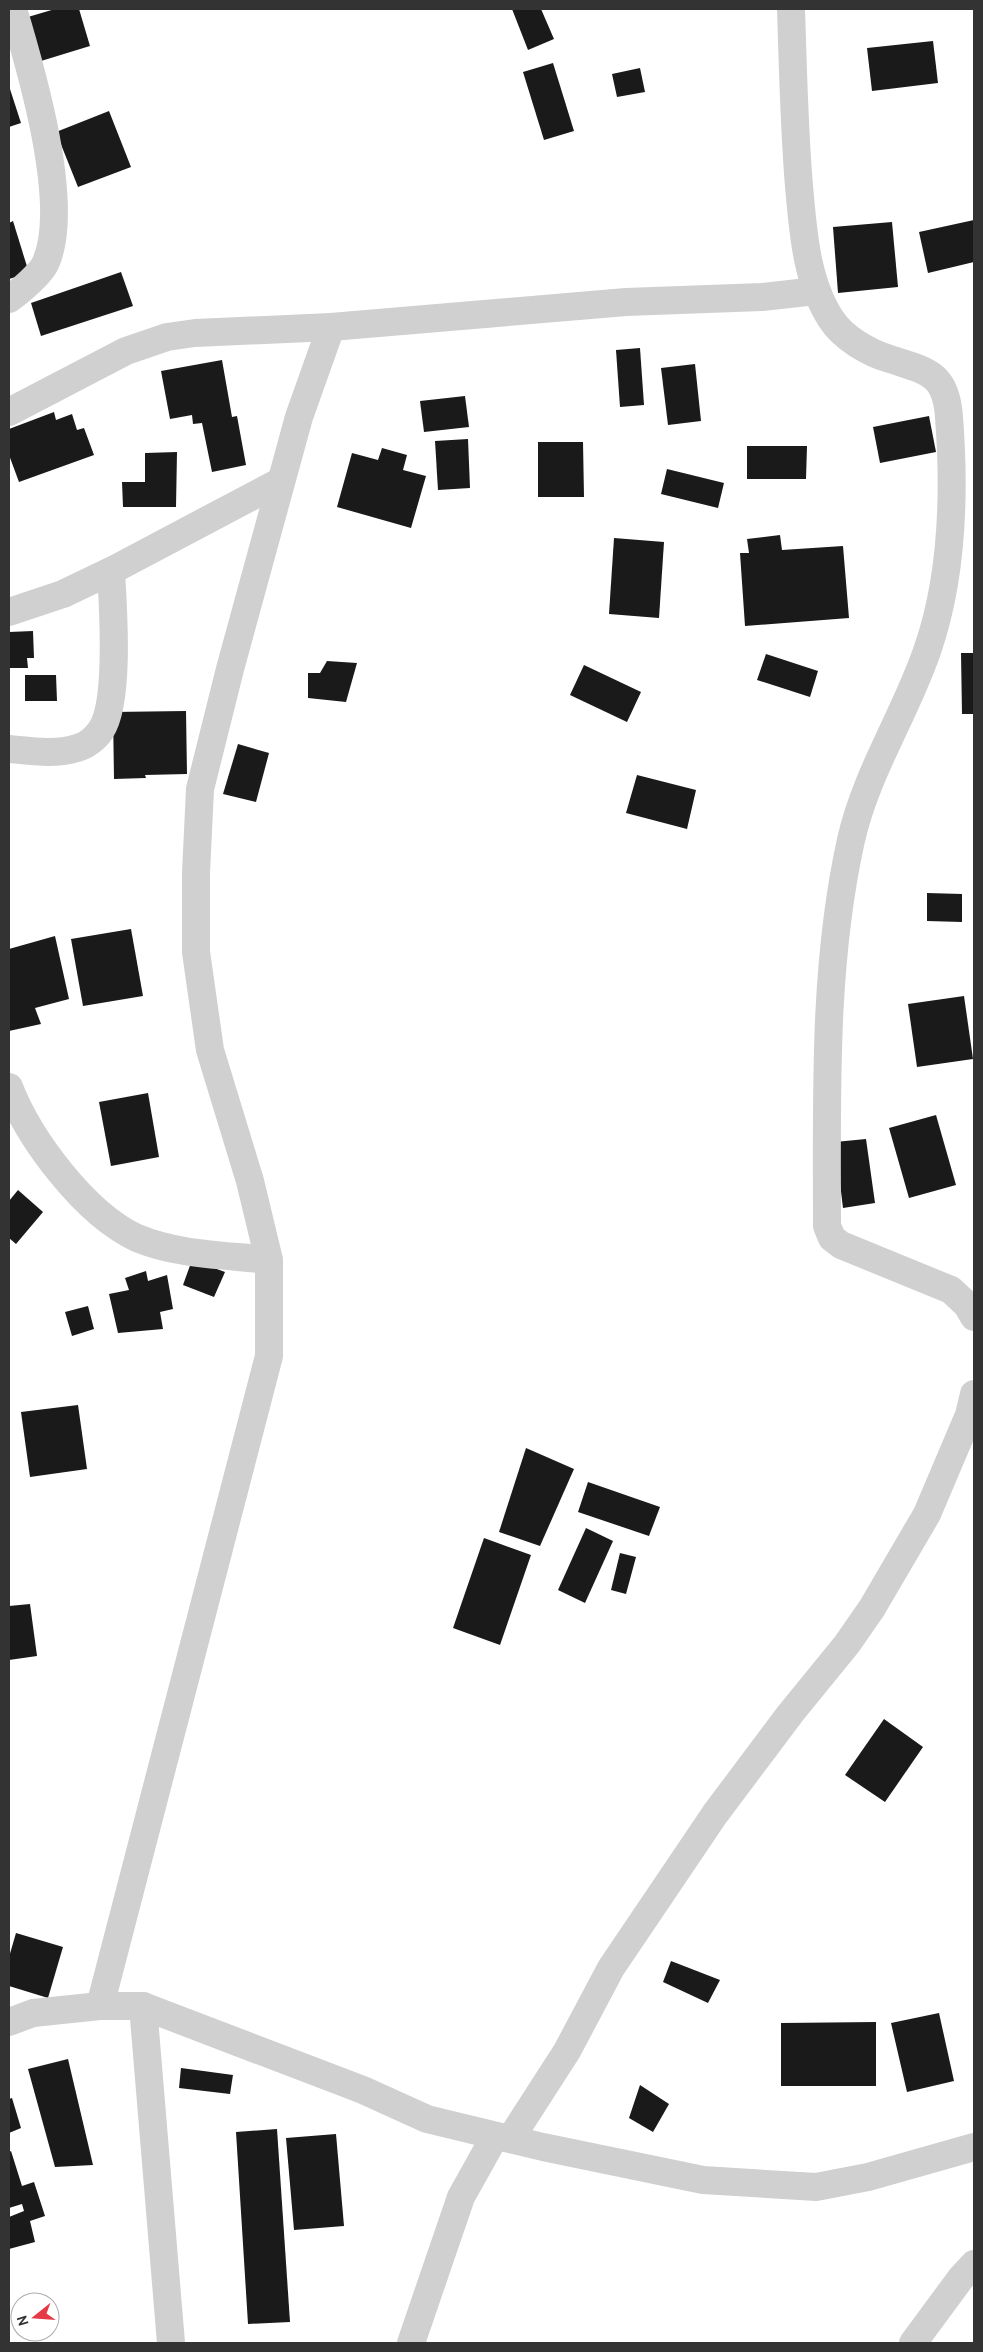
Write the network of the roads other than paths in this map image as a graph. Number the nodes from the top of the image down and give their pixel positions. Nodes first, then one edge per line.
1 (13, 9) edge
2 (791, 9) edge
3 (816, 291) junction
4 (9, 299) edge
5 (331, 327) junction
6 (9, 412) edge
7 (281, 481) junction
8 (111, 571) junction
9 (9, 612) edge
10 (9, 748) edge
11 (9, 1086) edge
12 (269, 1260) junction
13 (974, 1318) edge
14 (974, 1394) edge
15 (100, 2006) junction
16 (143, 2006) junction
17 (9, 2022) edge
18 (503, 2137) junction
19 (974, 2147) edge
20 (974, 2264) edge
21 (171, 2343) edge
22 (411, 2343) edge
23 (913, 2343) edge

1 - 4 street
2 - 3 street
3 - 5 street
3 - 13 street
5 - 6 street
5 - 7 street
7 - 8 street
7 - 12 street
8 - 9 street
8 - 10 street
11 - 12 street
12 - 15 street
14 - 18 street
15 - 16 street
15 - 17 street
16 - 18 street
16 - 21 street
18 - 19 street
18 - 22 street
20 - 23 street

